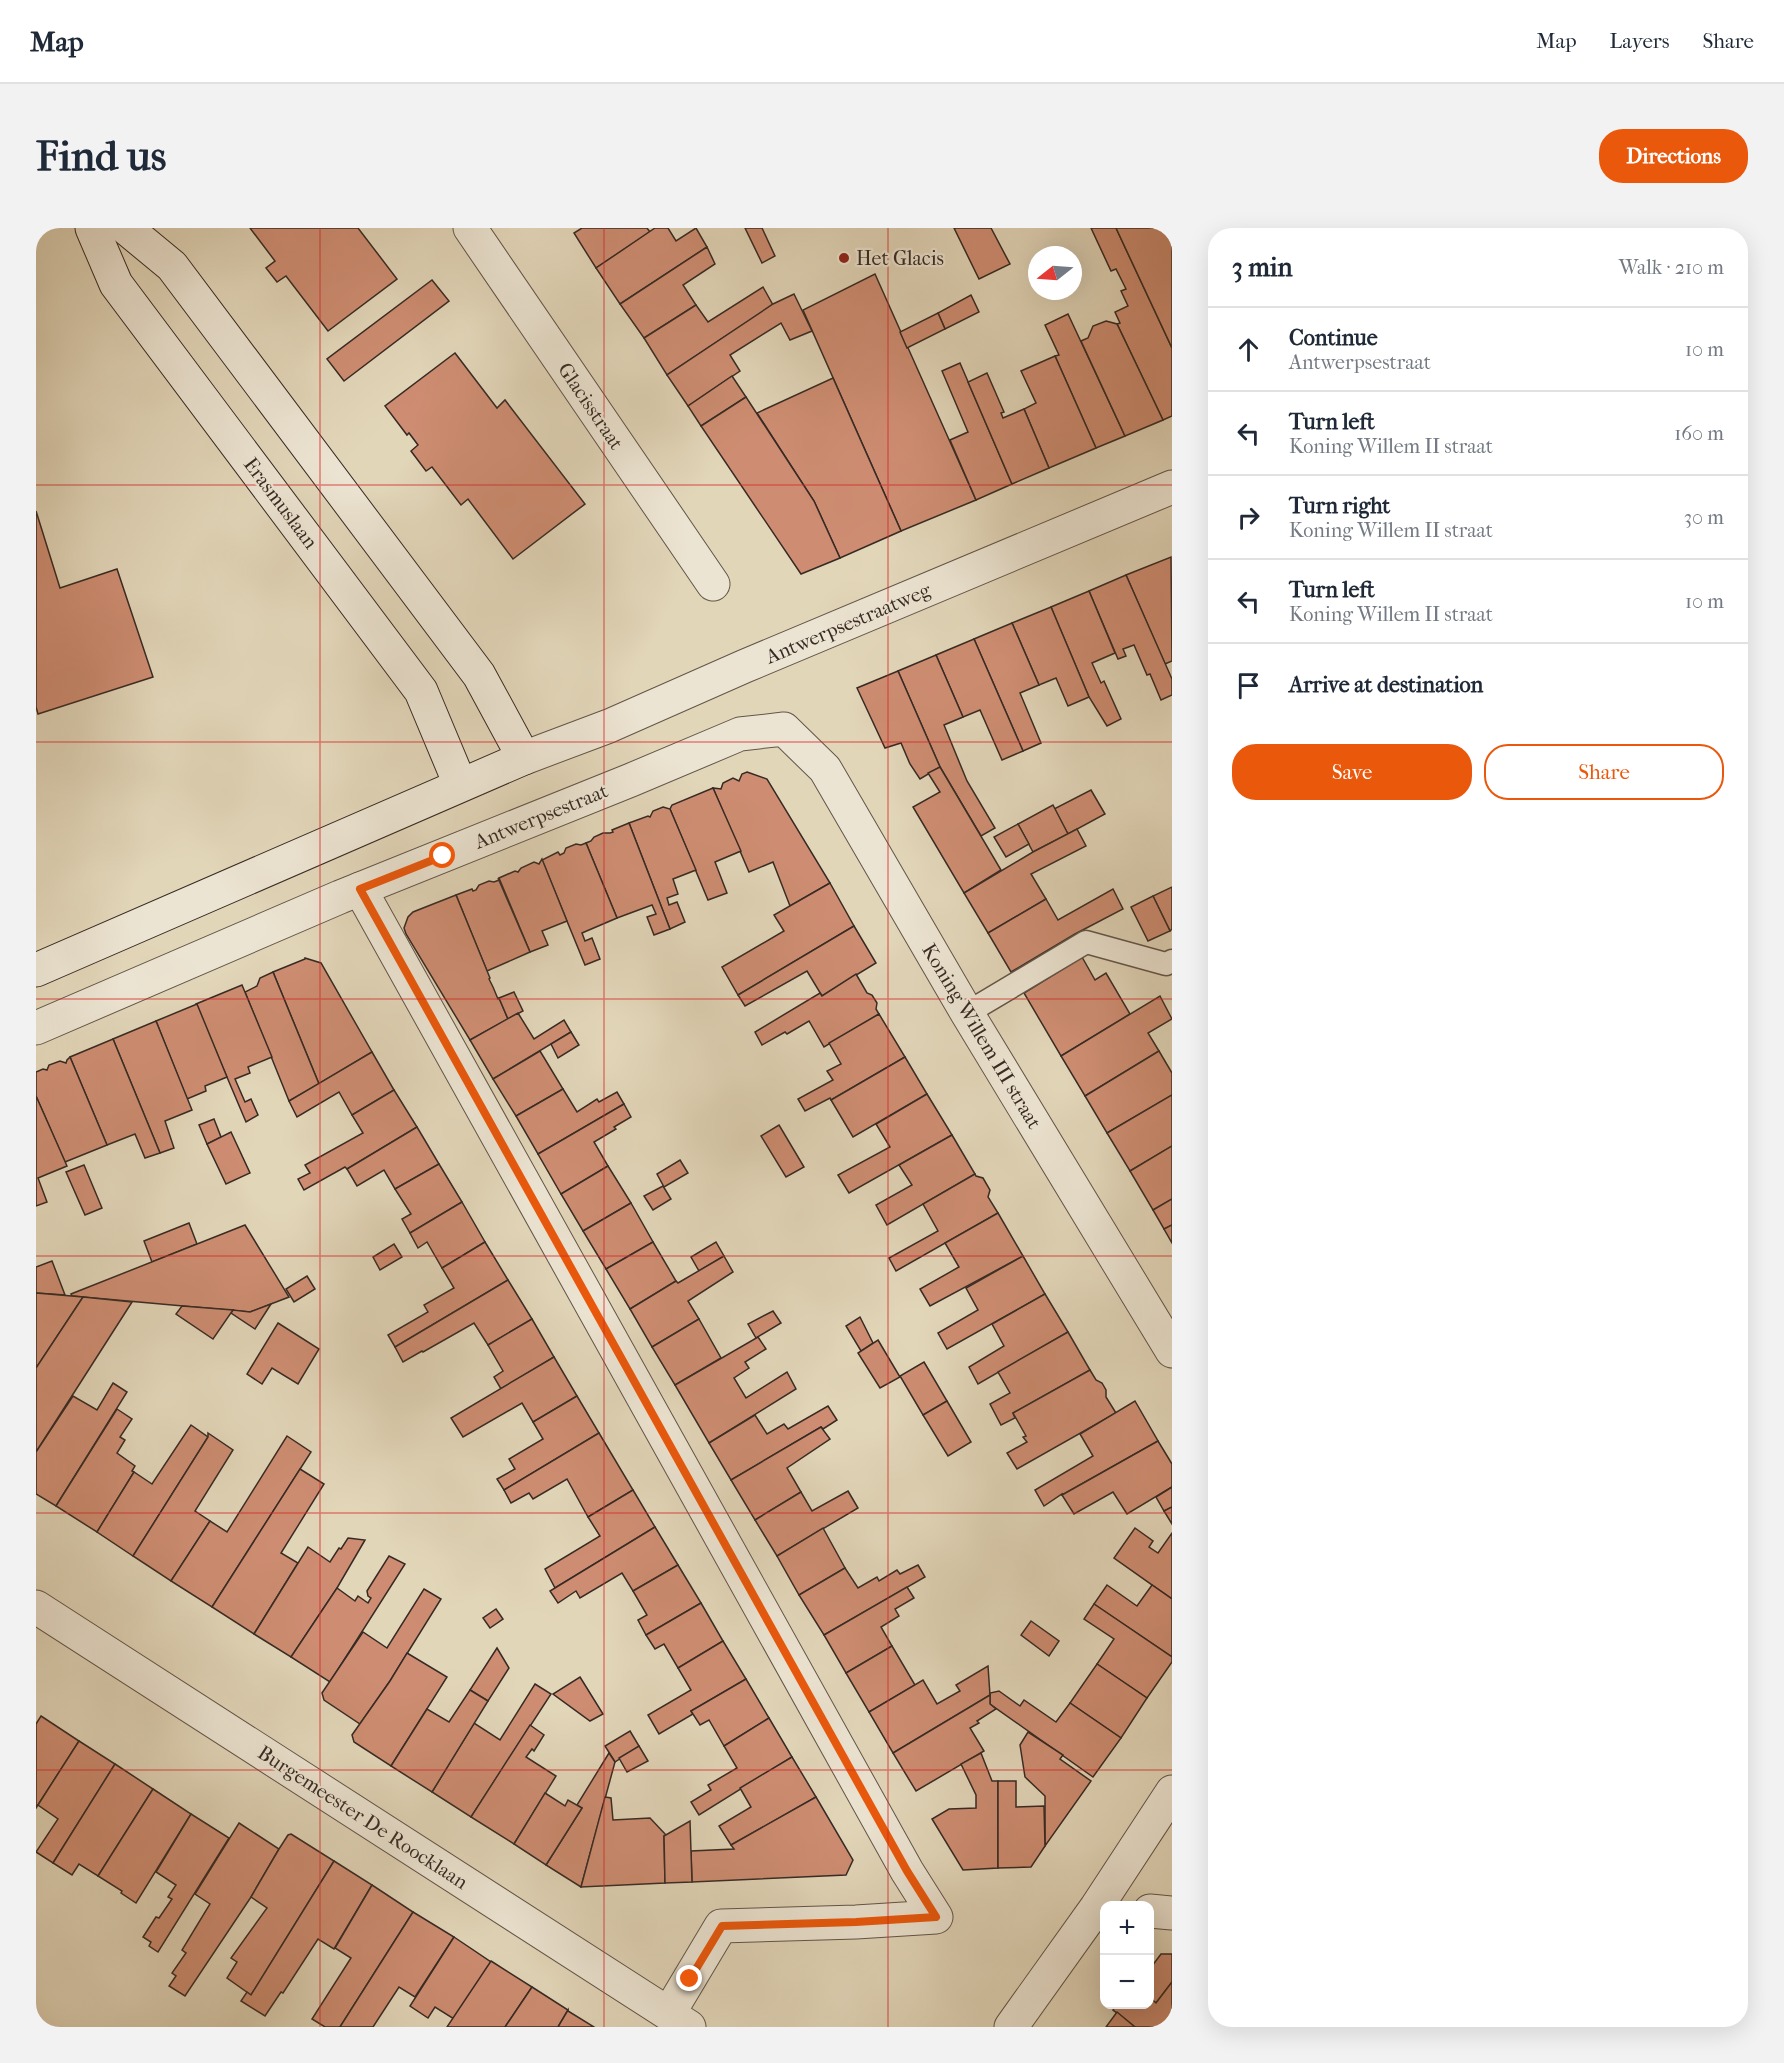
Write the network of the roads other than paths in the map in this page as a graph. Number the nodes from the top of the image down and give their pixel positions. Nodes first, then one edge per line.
1 (92, 228) edge
2 (126, 228) edge
3 (470, 228) edge
4 (1172, 487) edge
5 (713, 584) dead end
6 (784, 729) joint
7 (524, 758) junction
8 (460, 784) junction
9 (360, 889) junction
10 (1172, 961) edge
11 (36, 970) edge
12 (967, 1013) junction
13 (36, 1028) edge
14 (1172, 1351) edge
15 (36, 1607) edge
16 (1172, 1792) edge
17 (1105, 1901) edge
18 (1100, 1909) edge
19 (1154, 1911) edge
20 (1172, 1912) edge
21 (679, 2020) edge
22 (1011, 2027) edge

1 - 8 street, Erasmuslaan
2 - 7 street
3 - 5 street, Glacisstraat
4 - 7 street, Antwerpsestraatweg
6 - 9 street, Antwerpsestraat
6 - 12 street, Koning Willem III straat
7 - 8 street
8 - 11 street
9 - 13 street, Antwerpsestraat
9 - 21 street
10 - 12 lane
12 - 14 street, Koning Willem III straat
15 - 21 street, Burgemeester De Roocklaan
16 - 17 street
18 - 22 street
19 - 20 street

